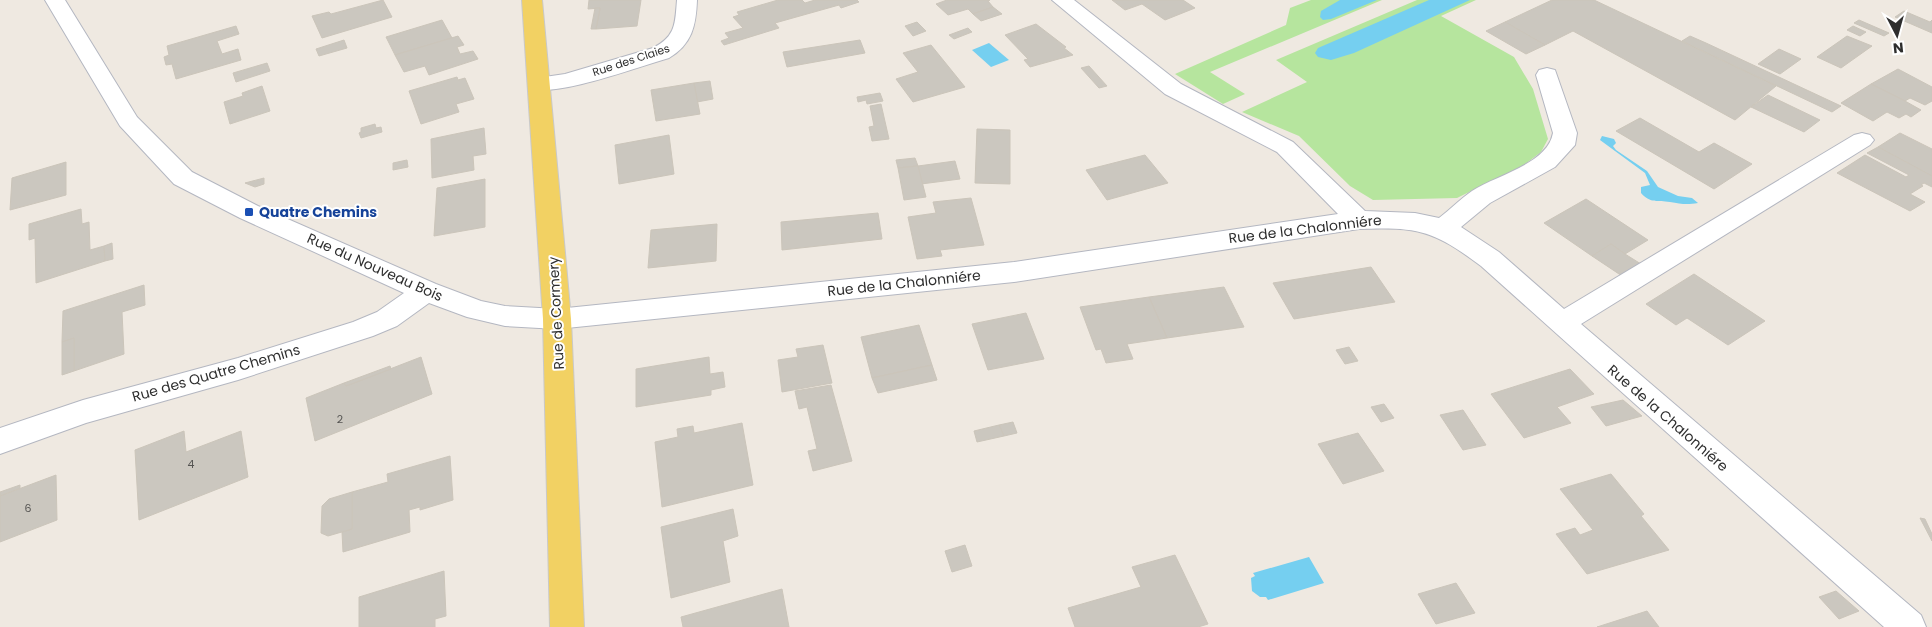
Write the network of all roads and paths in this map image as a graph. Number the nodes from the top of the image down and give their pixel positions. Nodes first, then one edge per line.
1 (56, 0) edge
2 (532, 0) edge
3 (687, 0) edge
4 (1062, 0) edge
5 (1547, 75) dead end
6 (539, 84) junction
7 (1862, 140) dead end
8 (1359, 220) junction
9 (1444, 228) junction
10 (426, 291) junction
11 (557, 319) junction
12 (1562, 324) junction
13 (0, 441) edge
14 (567, 627) edge
15 (1909, 627) edge

1 - 10 street, Rue du Nouveau Bois
2 - 6 main road, Rue de Cormery
3 - 6 street, Rue des Claies
4 - 8 street
5 - 9 street
6 - 11 main road, Rue de Cormery
7 - 12 street
8 - 9 street, Rue de la Chalonniére
8 - 11 street, Rue de la Chalonniére
9 - 12 street, Rue de la Chalonniére
10 - 11 street, Rue du Nouveau Bois
10 - 13 street, Rue des Quatre Chemins
11 - 14 main road, Rue de Cormery
12 - 15 street, Rue de la Chalonniére

